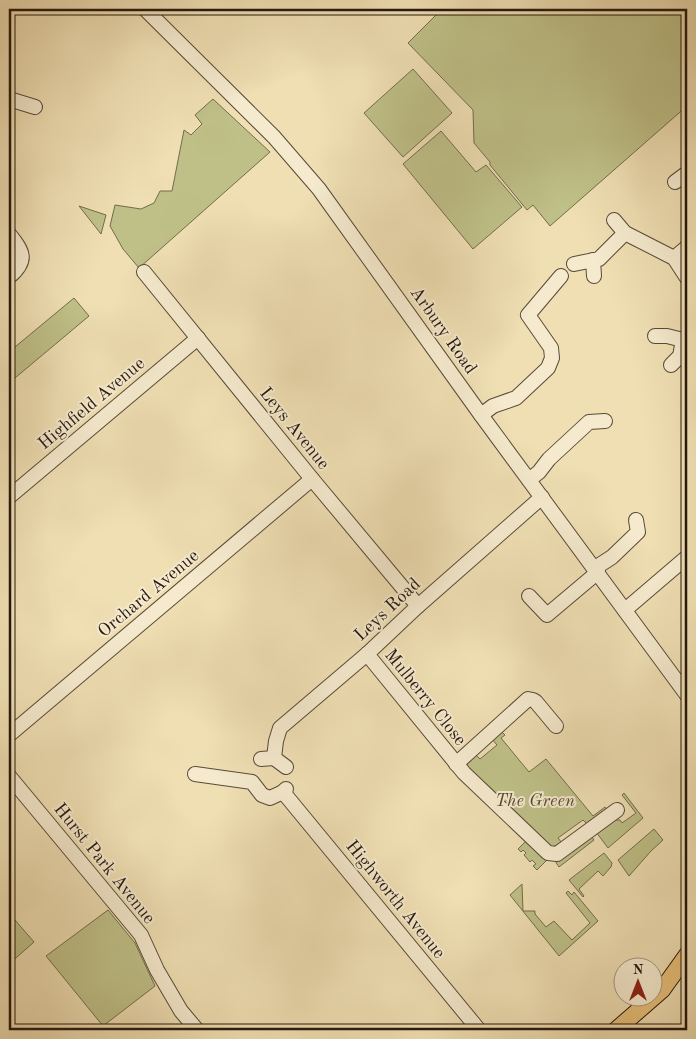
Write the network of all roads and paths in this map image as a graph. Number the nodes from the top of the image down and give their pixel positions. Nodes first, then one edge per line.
1 (145, 9) edge
2 (9, 99) edge
3 (35, 107) dead end
4 (687, 173) edge
5 (675, 182) dead end
6 (614, 220) dead end
7 (625, 233) junction
8 (9, 234) edge
9 (687, 248) edge
10 (674, 258) junction
11 (593, 260) junction
12 (574, 264) dead end
13 (144, 272) dead end
14 (561, 276) dead end
15 (594, 276) dead end
16 (9, 277) edge
17 (687, 278) edge
18 (655, 336) dead end
19 (198, 338) junction
20 (685, 339) edge
21 (671, 365) dead end
22 (481, 415) junction
23 (605, 420) dead end
24 (312, 479) junction
25 (529, 480) junction
26 (9, 497) edge
27 (542, 497) junction
28 (636, 520) dead end
29 (687, 557) edge
30 (596, 570) junction
31 (529, 596) dead end
32 (418, 606) junction
33 (625, 610) junction
34 (367, 654) junction
35 (687, 695) edge
36 (556, 726) dead end
37 (9, 735) edge
38 (456, 764) junction
39 (286, 768) dead end
40 (195, 774) dead end
41 (9, 776) edge
42 (617, 810) dead end
43 (687, 955) edge
44 (197, 1030) edge
45 (479, 1030) edge
46 (616, 1030) edge

1 - 22 street, Arbury Road
2 - 3 street
4 - 5 street
6 - 7 street
7 - 10 street
7 - 11 street
8 - 16 street
9 - 10 street
10 - 17 street
11 - 12 street
11 - 15 street
13 - 19 street, Leys Avenue
14 - 22 street
18 - 20 street
19 - 24 street, Leys Avenue
19 - 26 street, Highfield Avenue
20 - 21 street
22 - 25 street, Arbury Road
23 - 25 street
24 - 32 street, Leys Avenue
24 - 37 street, Orchard Avenue
25 - 27 street, Arbury Road
27 - 30 street, Arbury Road
27 - 32 street, Leys Road
28 - 30 street
29 - 33 street
30 - 31 street
30 - 33 street, Arbury Road
32 - 34 street, Leys Road
33 - 35 street, Arbury Road
34 - 38 street, Mulberry Close
34 - 39 street, Leys Road
36 - 38 street, Mulberry Close
38 - 42 street, Mulberry Close
40 - 45 street, Highworth Avenue
41 - 44 street, Hurst Park Avenue
43 - 46 main road

